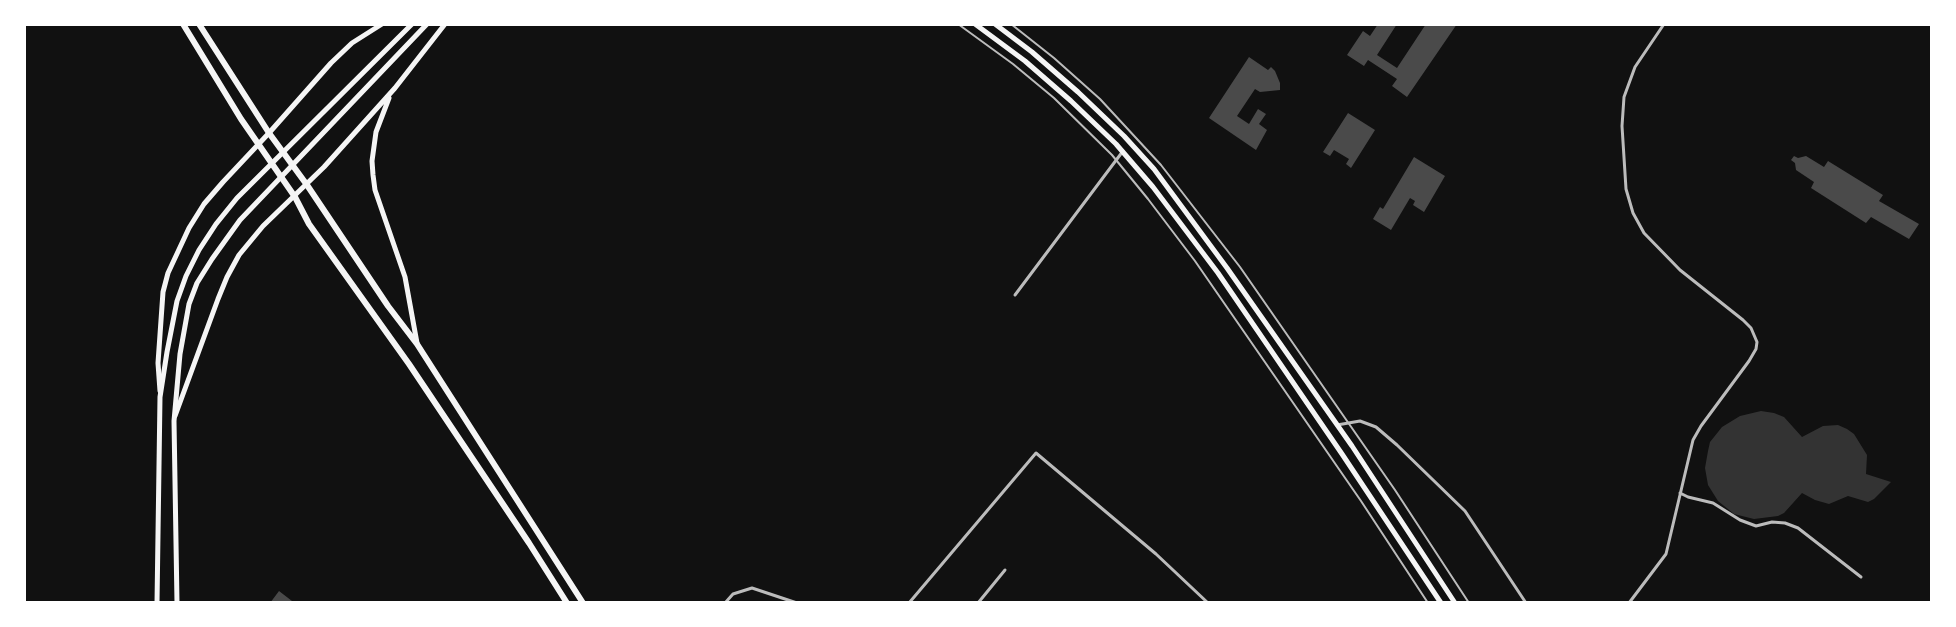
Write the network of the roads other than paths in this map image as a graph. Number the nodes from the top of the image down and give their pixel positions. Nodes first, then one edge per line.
1 (183, 24) edge
2 (199, 24) edge
3 (382, 24) edge
4 (412, 24) edge
5 (428, 24) edge
6 (445, 24) edge
7 (958, 24) edge
8 (975, 24) edge
9 (995, 24) edge
10 (1011, 24) edge
11 (1664, 24) edge
12 (395, 88) junction
13 (269, 133) junction
14 (258, 143) junction
15 (1123, 151) junction
16 (307, 185) junction
17 (295, 197) junction
18 (1015, 295) dead end
19 (417, 344) junction
20 (160, 397) junction
21 (174, 421) junction
22 (1337, 425) junction
23 (1680, 493) junction
24 (1005, 570) dead end
25 (1861, 577) dead end
26 (157, 603) edge
27 (177, 603) edge
28 (567, 603) edge
29 (583, 603) edge
30 (725, 603) edge
31 (797, 603) edge
32 (909, 603) edge
33 (978, 603) edge
34 (1208, 603) edge
35 (1428, 603) edge
36 (1441, 603) edge
37 (1455, 603) edge
38 (1469, 603) edge
39 (1526, 603) edge
40 (1629, 603) edge

1 - 14 highway
2 - 13 highway
3 - 13 main road
4 - 20 main road
5 - 21 main road
6 - 12 main road
7 - 35 lane
8 - 15 main road
9 - 22 main road
10 - 38 lane
11 - 23 street
12 - 16 main road
12 - 19 main road
13 - 14 main road
13 - 16 highway
14 - 17 highway
14 - 20 main road
15 - 18 street
15 - 36 main road
16 - 17 main road
16 - 19 highway
17 - 21 main road
17 - 28 highway
19 - 29 highway
20 - 26 main road
21 - 27 main road
22 - 37 main road
22 - 39 street
23 - 25 street
23 - 40 street
24 - 33 street
30 - 31 street
32 - 34 street

